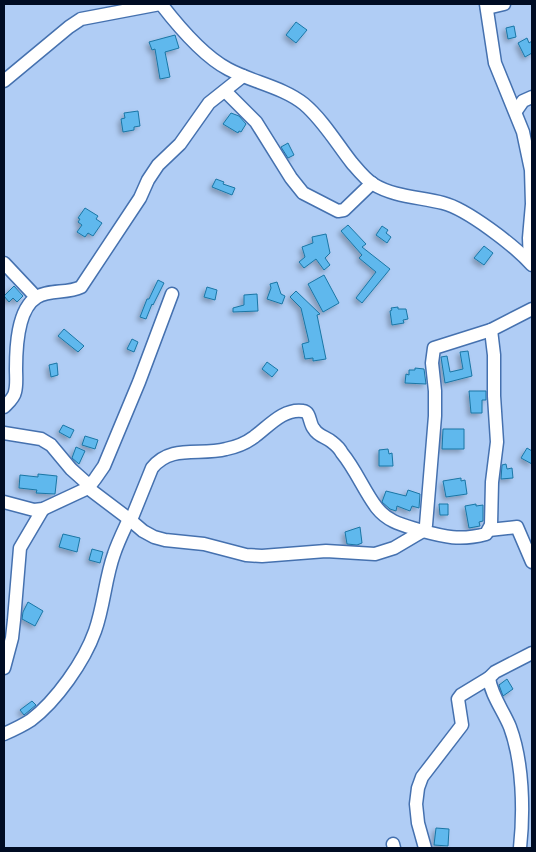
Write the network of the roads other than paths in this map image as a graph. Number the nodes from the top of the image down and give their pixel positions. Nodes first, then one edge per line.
1 (160, 4) edge
2 (504, 4) edge
3 (487, 6) edge
4 (243, 76) junction
5 (4, 81) edge
6 (225, 91) junction
7 (532, 98) edge
8 (516, 111) junction
9 (372, 183) junction
10 (532, 197) edge
11 (4, 263) edge
12 (531, 264) edge
13 (172, 294) dead end
14 (36, 297) junction
15 (532, 309) edge
16 (491, 330) junction
17 (4, 408) edge
18 (4, 433) edge
19 (89, 487) junction
20 (4, 502) edge
21 (43, 509) junction
22 (130, 520) junction
23 (489, 530) junction
24 (423, 531) junction
25 (532, 562) edge
26 (532, 653) edge
27 (4, 668) edge
28 (489, 678) junction
29 (4, 734) edge
30 (425, 848) edge
31 (520, 848) edge

1 - 4 street
1 - 5 street
2 - 3 street
3 - 8 street
4 - 6 street
4 - 9 street
6 - 9 street
6 - 14 street
7 - 8 street
8 - 10 street
9 - 12 street
10 - 12 street
11 - 14 street
13 - 19 street
14 - 17 street
15 - 16 street
16 - 23 street
16 - 24 street
18 - 19 street
19 - 21 street
19 - 22 street
20 - 21 street
21 - 27 street
22 - 24 street
22 - 24 street
22 - 29 street
23 - 24 street
23 - 25 street
26 - 28 street
28 - 30 street
28 - 31 street

